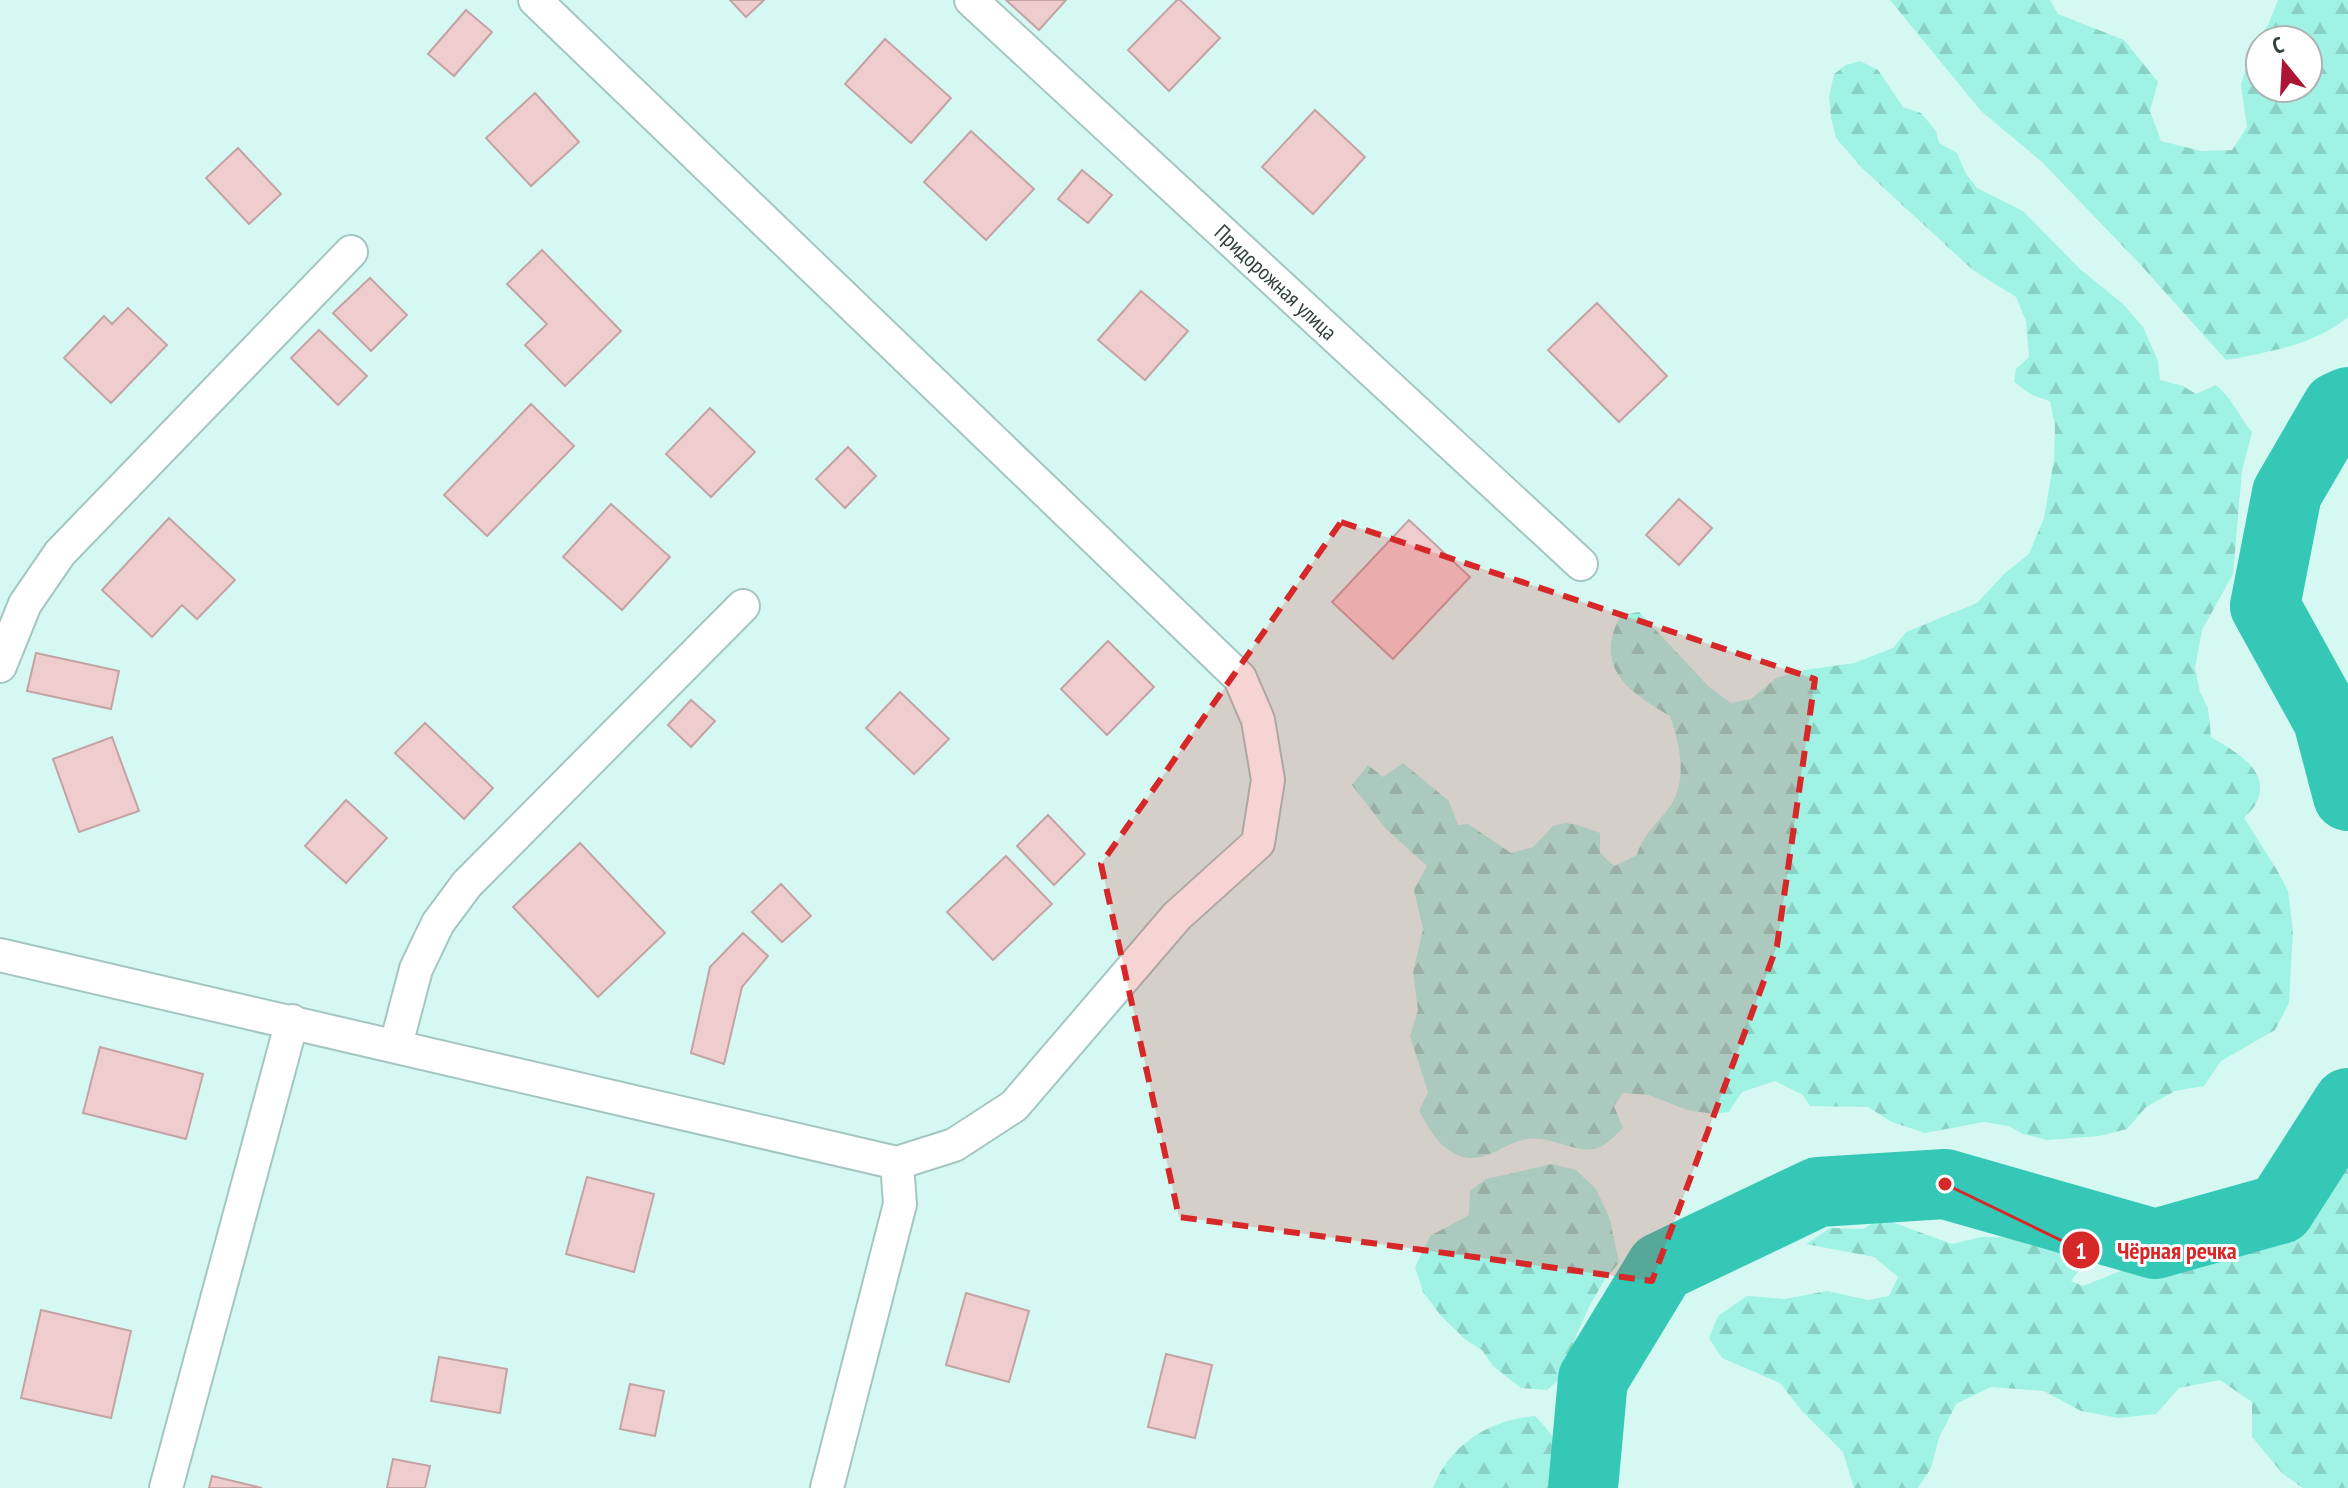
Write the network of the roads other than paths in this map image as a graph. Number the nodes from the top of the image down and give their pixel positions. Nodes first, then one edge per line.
1 (535, 0) edge
2 (971, 0) edge
3 (351, 252) dead end
4 (1581, 564) dead end
5 (743, 606) dead end
6 (0, 666) edge
7 (0, 955) edge
8 (292, 1021) junction
9 (396, 1045) junction
10 (897, 1163) junction
11 (166, 1488) edge
12 (827, 1488) edge

1 - 10 street
2 - 4 street, Придорожная улица
3 - 6 street
5 - 9 street
7 - 8 street
8 - 9 street
8 - 11 street
9 - 10 street
10 - 12 street

